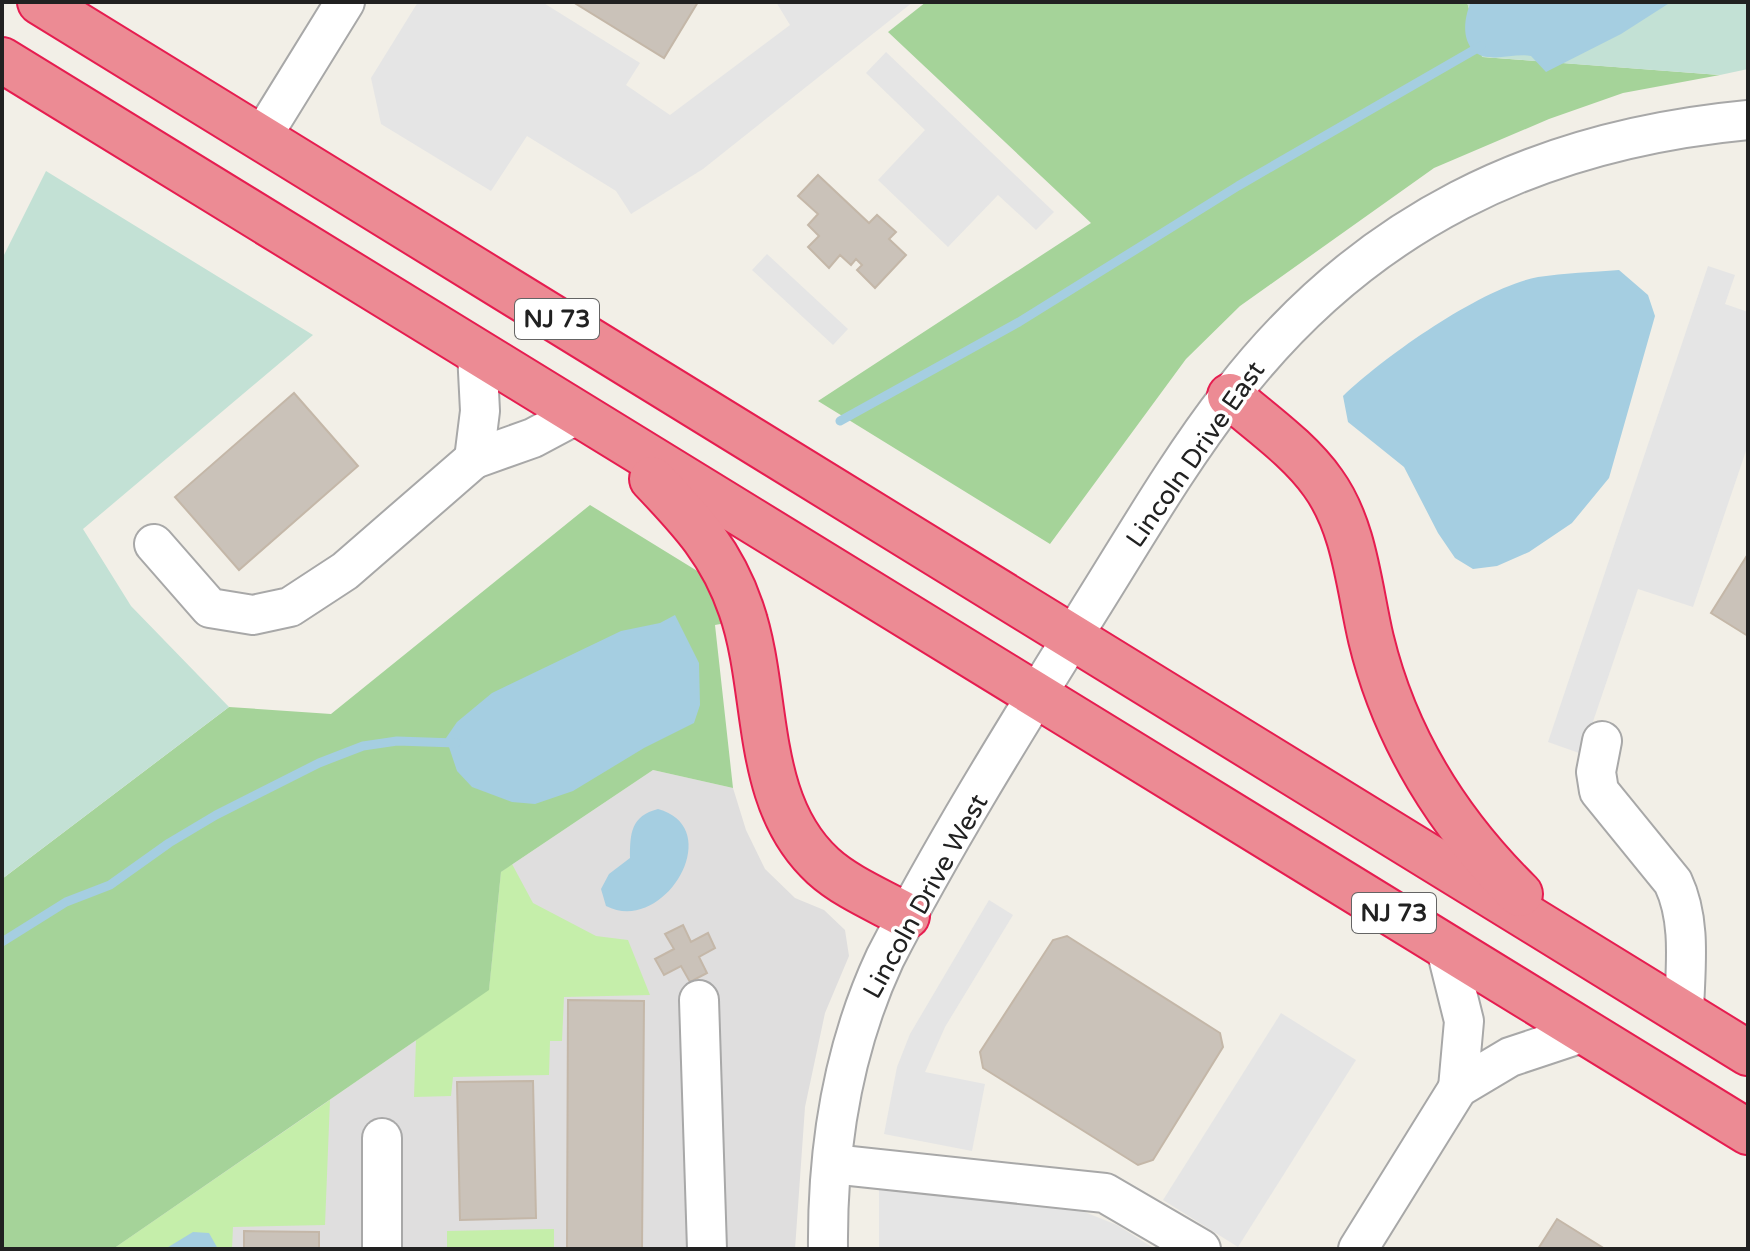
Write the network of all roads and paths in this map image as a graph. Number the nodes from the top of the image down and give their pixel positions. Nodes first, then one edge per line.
1 (40, 2) edge
2 (345, 2) edge
3 (2, 60) edge
4 (1748, 120) edge
5 (261, 138) junction
6 (477, 352) junction
7 (1230, 396) junction
8 (594, 424) junction
9 (474, 459) junction
10 (154, 544) dead end
11 (1073, 637) junction
12 (1037, 697) junction
13 (1602, 741) dead end
14 (907, 916) junction
15 (1445, 945) junction
16 (1588, 953) junction
17 (699, 1000) dead end
18 (1684, 1013) junction
19 (1585, 1032) junction
20 (1748, 1053) edge
21 (1458, 1088) junction
22 (1748, 1132) edge
23 (382, 1138) dead end
24 (832, 1164) junction
25 (382, 1249) edge
26 (707, 1249) edge
27 (828, 1249) edge
28 (1201, 1249) edge
29 (1358, 1249) edge

1 - 5 highway, NJ 73
2 - 5 street
3 - 6 highway, NJ 73
4 - 7 street, Lincoln Drive East
5 - 11 highway, NJ 73
6 - 8 highway, NJ 73
6 - 9 street
7 - 11 street, Lincoln Drive East
7 - 16 highway
8 - 9 street
8 - 12 highway, NJ 73
8 - 14 highway
9 - 10 street
11 - 12 street, Lincoln Drive East
11 - 16 highway, NJ 73
12 - 14 street, Lincoln Drive West
12 - 15 highway, NJ 73
13 - 18 street
14 - 24 street, Lincoln Drive West
15 - 19 highway, NJ 73
15 - 21 street
16 - 18 highway, NJ 73
17 - 26 street
18 - 20 highway, NJ 73
19 - 21 street
19 - 22 highway, NJ 73
21 - 29 street
23 - 25 street
24 - 27 street, Lincoln Drive West
24 - 28 street

